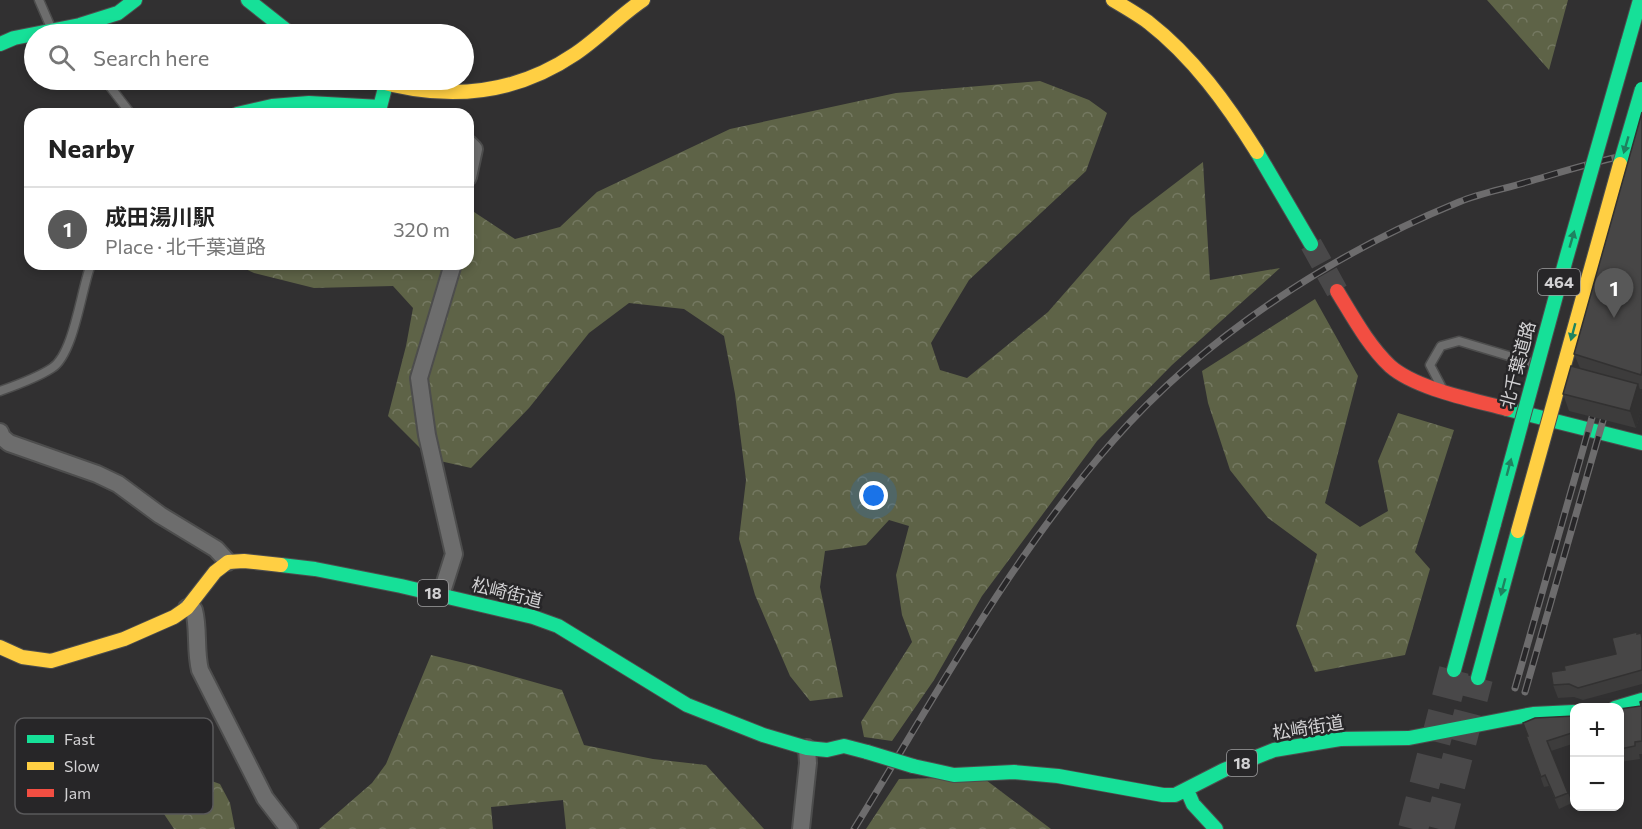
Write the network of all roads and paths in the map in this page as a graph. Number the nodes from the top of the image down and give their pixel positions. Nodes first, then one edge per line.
1 (39, 0) edge
2 (135, 0) edge
3 (248, 0) edge
4 (643, 0) edge
5 (1113, 0) edge
6 (1640, 2) edge
7 (49, 24) edge
8 (88, 24) edge
9 (278, 24) edge
10 (24, 36) edge
11 (0, 44) edge
12 (1642, 88) edge
13 (113, 90) edge
14 (380, 90) edge
15 (411, 90) edge
16 (126, 108) edge
17 (264, 108) edge
18 (335, 108) edge
19 (1311, 244) tunnel mouth
20 (89, 270) edge
21 (451, 270) edge
22 (1337, 291) tunnel mouth
23 (1573, 375) edge
24 (0, 391) edge
25 (1444, 392) junction
26 (0, 433) edge
27 (1642, 443) edge
28 (228, 562) junction
29 (441, 595) junction
30 (187, 608) junction
31 (0, 647) edge
32 (1454, 670) tunnel mouth
33 (1479, 678) tunnel mouth
34 (1642, 700) edge
35 (1624, 705) edge
36 (1570, 712) edge
37 (807, 748) junction
38 (1187, 790) junction
39 (289, 829) edge
40 (801, 829) edge
41 (1216, 829) edge

1 - 7 lane
2 - 8 main road
3 - 9 main road
4 - 15 main road
5 - 19 main road
32 -> 6 main road, 北千葉道路 / 464, bridge
10 - 11 main road
12 -> 33 main road, 464, bridge
13 - 16 lane
14 - 18 main road
17 - 18 main road
20 - 24 lane
21 - 29 street
22 - 25 main road
23 - 25 lane
25 - 27 main road
26 - 28 street
28 - 29 main road, 松崎街道 / 18
28 - 30 main road
29 - 37 main road, 松崎街道 / 18
30 - 31 main road
30 - 39 street
34 - 35 main road
36 - 38 main road, 松崎街道 / 18
37 - 38 main road, 松崎街道 / 18, bridge
37 - 40 street
38 - 41 main road

